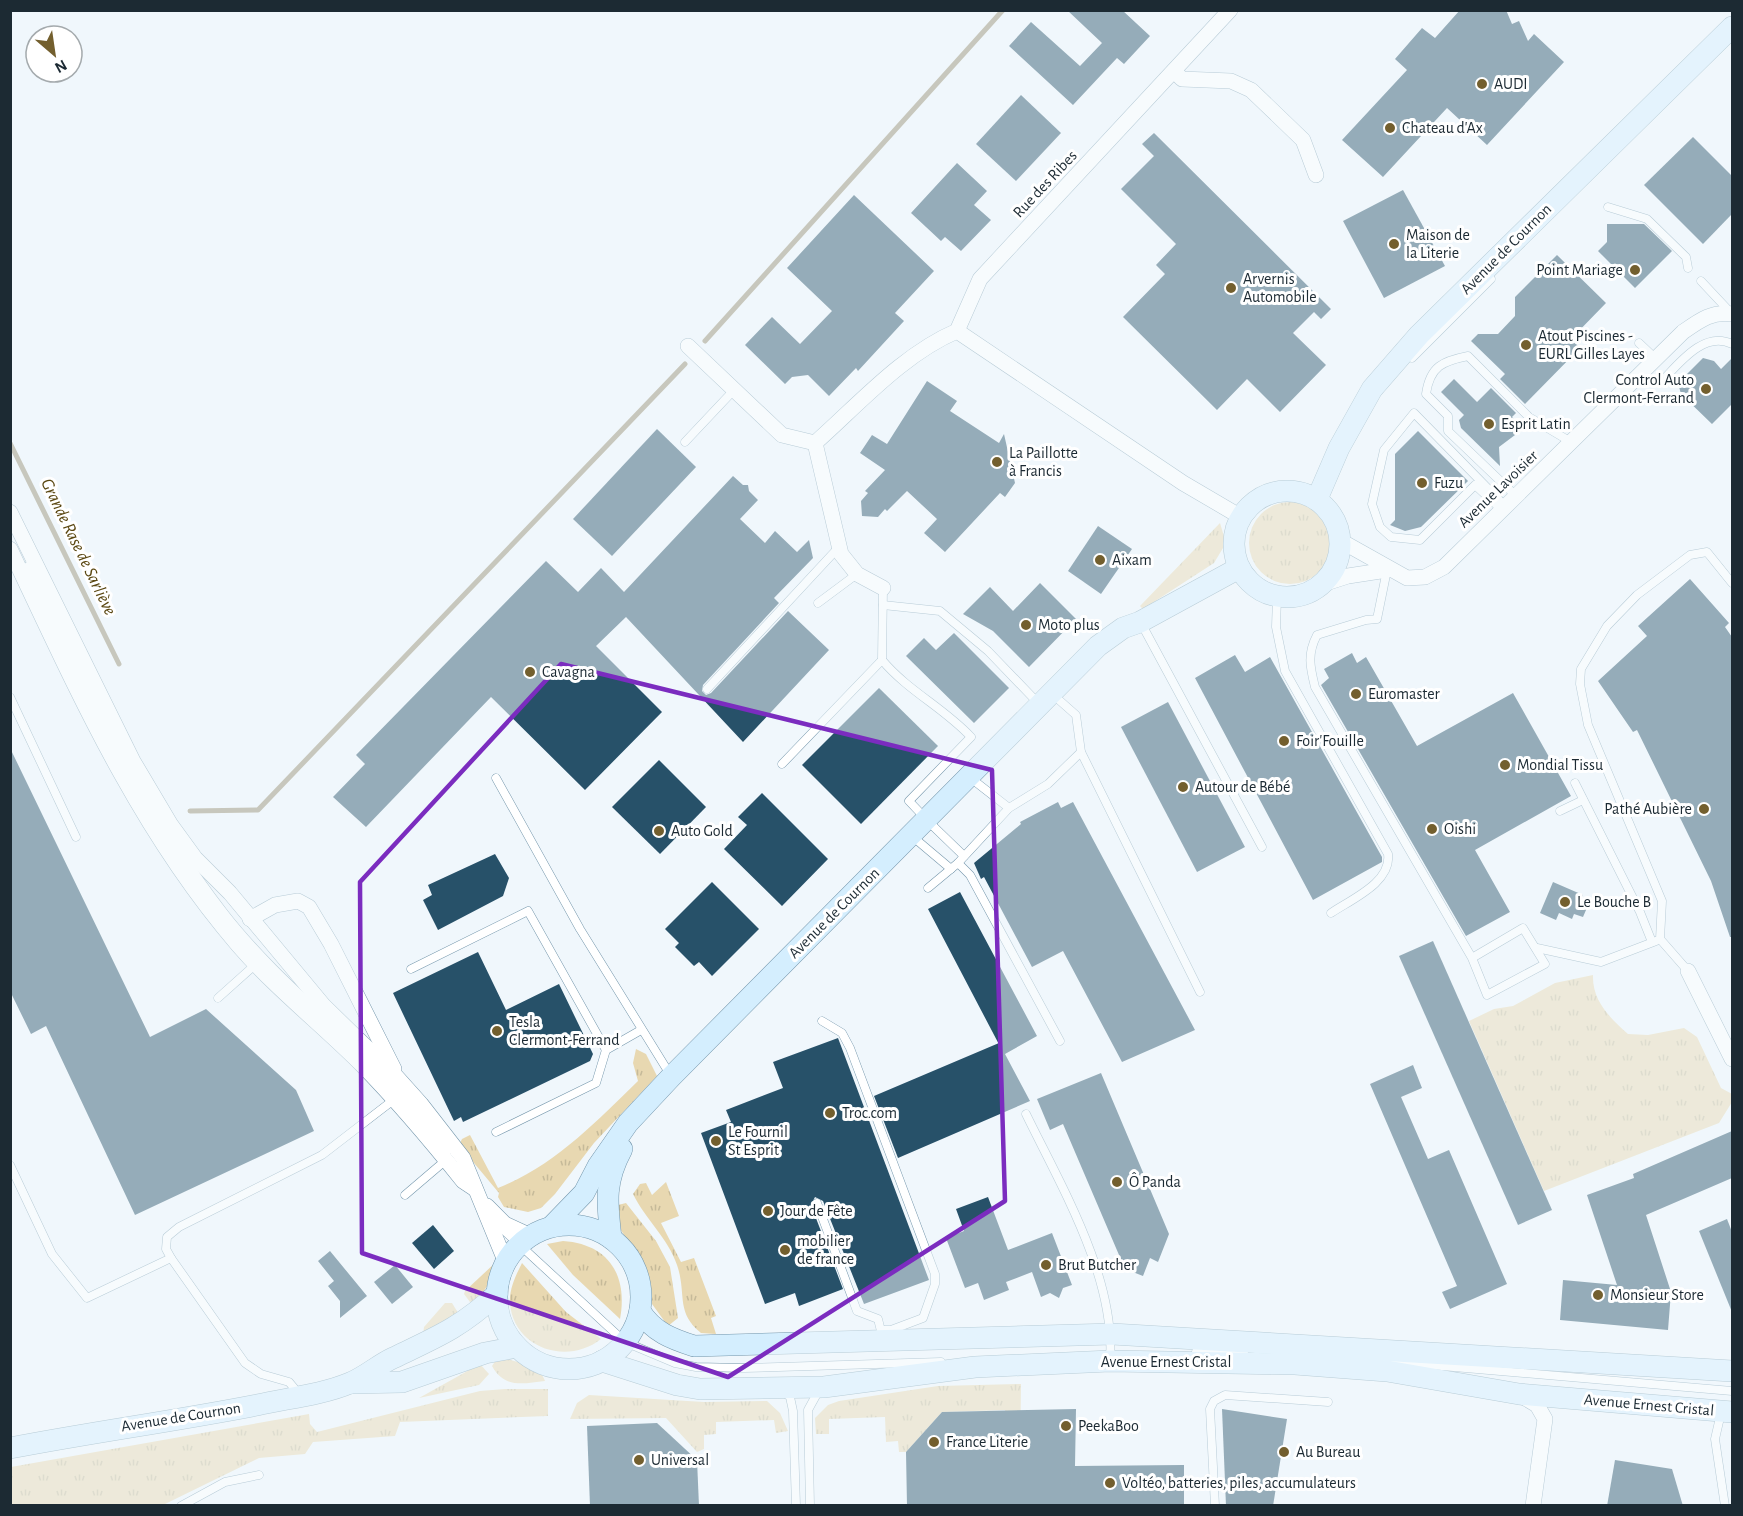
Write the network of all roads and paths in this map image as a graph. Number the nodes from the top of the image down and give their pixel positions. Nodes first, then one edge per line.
1 (1230, 10) edge
2 (1732, 27) edge
3 (1732, 35) edge
4 (1174, 71) junction
5 (1316, 175) dead end
6 (1608, 207) dead end
7 (1538, 231) dead end
8 (1688, 268) dead end
9 (1497, 272) dead end
10 (1701, 281) dead end
11 (1732, 314) edge
12 (957, 331) junction
13 (1639, 343) dead end
14 (1732, 344) edge
15 (688, 346) dead end
16 (1656, 359) junction
17 (1660, 383) dead end
18 (1372, 389) junction
19 (735, 390) junction
20 (685, 442) dead end
21 (1571, 442) junction
22 (815, 443) junction
23 (1317, 499) junction
24 (1508, 504) junction
25 (1241, 516) junction
26 (12, 524) edge
27 (1341, 542) junction
28 (839, 546) junction
29 (10, 549) edge
30 (1239, 568) junction
31 (1387, 570) junction
32 (857, 574) junction
33 (1732, 583) edge
34 (1323, 584) junction
35 (883, 588) joint
36 (1277, 597) junction
37 (818, 603) dead end
38 (883, 605) junction
39 (1140, 622) junction
40 (882, 660) junction
41 (707, 689) dead end
42 (10, 697) edge
43 (1049, 703) junction
44 (1081, 752) junction
45 (782, 764) dead end
46 (496, 778) dead end
47 (977, 783) junction
48 (1575, 783) dead end
49 (1583, 800) junction
50 (1009, 808) junction
51 (1560, 811) dead end
52 (926, 830) junction
53 (76, 837) dead end
54 (1262, 847) dead end
55 (964, 856) junction
56 (958, 863) junction
57 (951, 869) junction
58 (928, 888) dead end
59 (246, 913) junction
60 (1331, 913) dead end
61 (1656, 941) junction
62 (1538, 948) junction
63 (1472, 958) junction
64 (256, 964) junction
65 (411, 969) dead end
66 (1689, 971) joint
67 (1200, 992) dead end
68 (218, 998) dead end
69 (822, 1021) dead end
70 (641, 1030) junction
71 (1060, 1041) dead end
72 (606, 1050) junction
73 (1732, 1059) edge
74 (395, 1075) junction
75 (674, 1081) junction
76 (400, 1094) junction
77 (1026, 1114) dead end
78 (496, 1132) dead end
79 (446, 1160) junction
80 (10, 1165) edge
81 (478, 1194) junction
82 (405, 1195) dead end
83 (817, 1203) dead end
84 (552, 1226) junction
85 (611, 1238) junction
86 (525, 1241) junction
87 (171, 1258) junction
88 (506, 1263) junction
89 (497, 1294) junction
90 (640, 1311) junction
91 (882, 1336) junction
92 (625, 1342) junction
93 (517, 1347) junction
94 (1110, 1350) junction
95 (1192, 1352) dead end
96 (1180, 1353) dead end
97 (1250, 1353) dead end
98 (1285, 1354) dead end
99 (1343, 1358) dead end
100 (1377, 1360) dead end
101 (602, 1361) junction
102 (1732, 1371) edge
103 (351, 1383) junction
104 (777, 1387) junction
105 (824, 1388) junction
106 (1732, 1391) edge
107 (1519, 1394) junction
108 (301, 1396) junction
109 (1578, 1399) junction
110 (1328, 1402) dead end
111 (1727, 1412) edge
112 (1545, 1419) junction
113 (10, 1448) edge
114 (259, 1475) dead end
115 (181, 1506) edge
116 (796, 1506) edge
117 (810, 1506) edge
118 (1215, 1506) edge
119 (1533, 1506) edge
120 (1725, 1506) edge

1 - 4 street, Rue des Ribes
2 - 18 main road, Avenue de Cournon
3 - 7 lane
4 - 5 street
4 - 12 street, Rue des Ribes
6 - 8 lane
9 - 18 lane
10 - 11 lane
11 - 16 street, Avenue Lavoisier
12 - 22 street
12 - 25 street
13 - 16 lane
14 - 17 lane
15 - 19 street
16 - 21 street, Avenue Lavoisier
18 - 23 main road, Avenue de Cournon
19 - 20 lane
19 - 22 street
21 - 24 street, Avenue Lavoisier
21 - 24 lane
22 - 28 street
23 - 25 main road
23 - 27 main road
24 - 24 lane
24 - 31 street, Avenue Lavoisier
25 - 30 main road
26 - 59 street
26 - 76 lane
27 - 31 street, Avenue Lavoisier
27 - 34 main road
28 - 32 street
28 - 41 lane
29 - 64 street
30 - 36 main road
30 - 39 main road, Avenue de Cournon
31 - 34 street, Avenue Lavoisier
31 - 63 lane
32 - 35 street
32 - 37 lane
33 - 61 lane
34 - 36 main road
35 - 38 lane
36 - 60 lane
38 - 40 lane
38 - 43 lane
39 - 43 main road, Avenue de Cournon
39 - 54 lane
40 - 45 lane
40 - 52 lane
42 - 53 lane
43 - 44 lane
43 - 47 main road, Avenue de Cournon
43 - 52 main road, Avenue de Cournon
44 - 50 lane
44 - 67 lane
46 - 70 lane
47 - 50 lane
47 - 52 main road, Avenue de Cournon
48 - 49 lane
49 - 51 lane
49 - 61 lane
50 - 55 lane
52 - 55 lane
52 - 57 lane
52 - 75 main road, Avenue de Cournon
55 - 56 lane
56 - 57 lane
56 - 71 lane
57 - 58 lane
59 - 74 street
59 - 74 street
61 - 62 lane
61 - 66 lane
62 - 63 lane
62 - 63 lane
64 - 68 lane
64 - 76 street
65 - 72 lane
66 - 73 street
69 - 91 lane
70 - 72 lane
70 - 75 lane
72 - 78 lane
74 - 76 street
75 - 84 main road, Avenue de Cournon
75 - 85 main road, Avenue de Cournon
76 - 79 street
76 - 81 street
76 - 87 lane
77 - 94 lane
79 - 81 street
79 - 82 lane
80 - 87 lane
81 - 86 street
81 - 88 street
83 - 91 lane
84 - 85 main road
84 - 86 main road
85 - 90 main road
86 - 88 main road
86 - 92 lane
87 - 108 lane
88 - 89 main road
89 - 93 main road
89 - 103 main road, Avenue de Cournon
90 - 91 main road, Avenue Ernest Cristal
90 - 92 main road
91 - 94 main road, Avenue Ernest Cristal
92 - 94 lane
92 - 101 main road
93 - 101 main road
93 - 103 main road, Avenue de Cournon
94 - 96 lane
94 - 102 main road, Avenue Ernest Cristal
94 - 105 main road, Avenue Ernest Cristal
94 - 107 main road, Avenue Ernest Cristal
95 - 97 lane
98 - 99 lane
100 - 106 lane
101 - 104 main road, Avenue Ernest Cristal
103 - 108 main road, Avenue de Cournon
104 - 105 main road, Avenue Ernest Cristal
104 - 116 lane
105 - 117 lane
107 - 109 main road, Avenue Ernest Cristal
107 - 112 street
108 - 113 main road, Avenue de Cournon
109 - 111 main road, Avenue Ernest Cristal
109 - 112 street
110 - 118 lane
111 - 120 lane
112 - 119 street
114 - 115 lane

